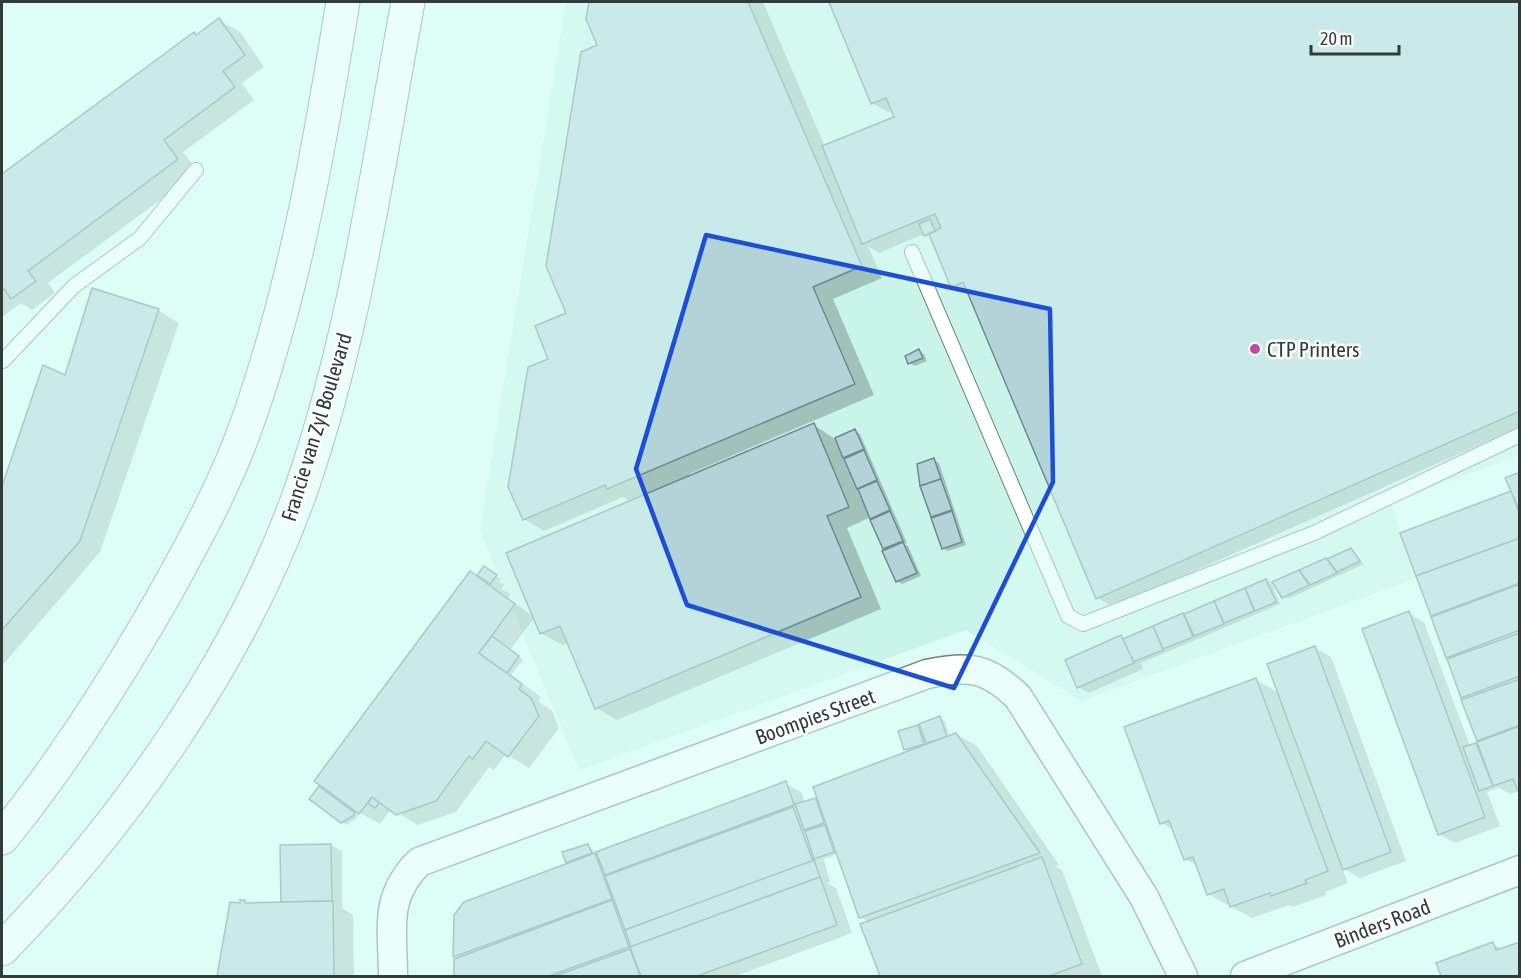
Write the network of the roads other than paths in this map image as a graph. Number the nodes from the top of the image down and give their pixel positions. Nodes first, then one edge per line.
1 (343, 2) edge
2 (408, 2) edge
3 (196, 170) dead end
4 (912, 252) dead end
5 (2, 364) edge
6 (1520, 435) edge
7 (5, 831) edge
8 (1520, 870) edge
9 (2, 949) edge
10 (393, 976) edge
11 (1183, 976) edge
12 (1245, 976) edge

1 - 7 main road
2 - 9 main road, Francie van Zyl Boulevard
3 - 5 lane
4 - 6 lane
8 - 12 street, Binders Road
10 - 11 street, Boompies Street

